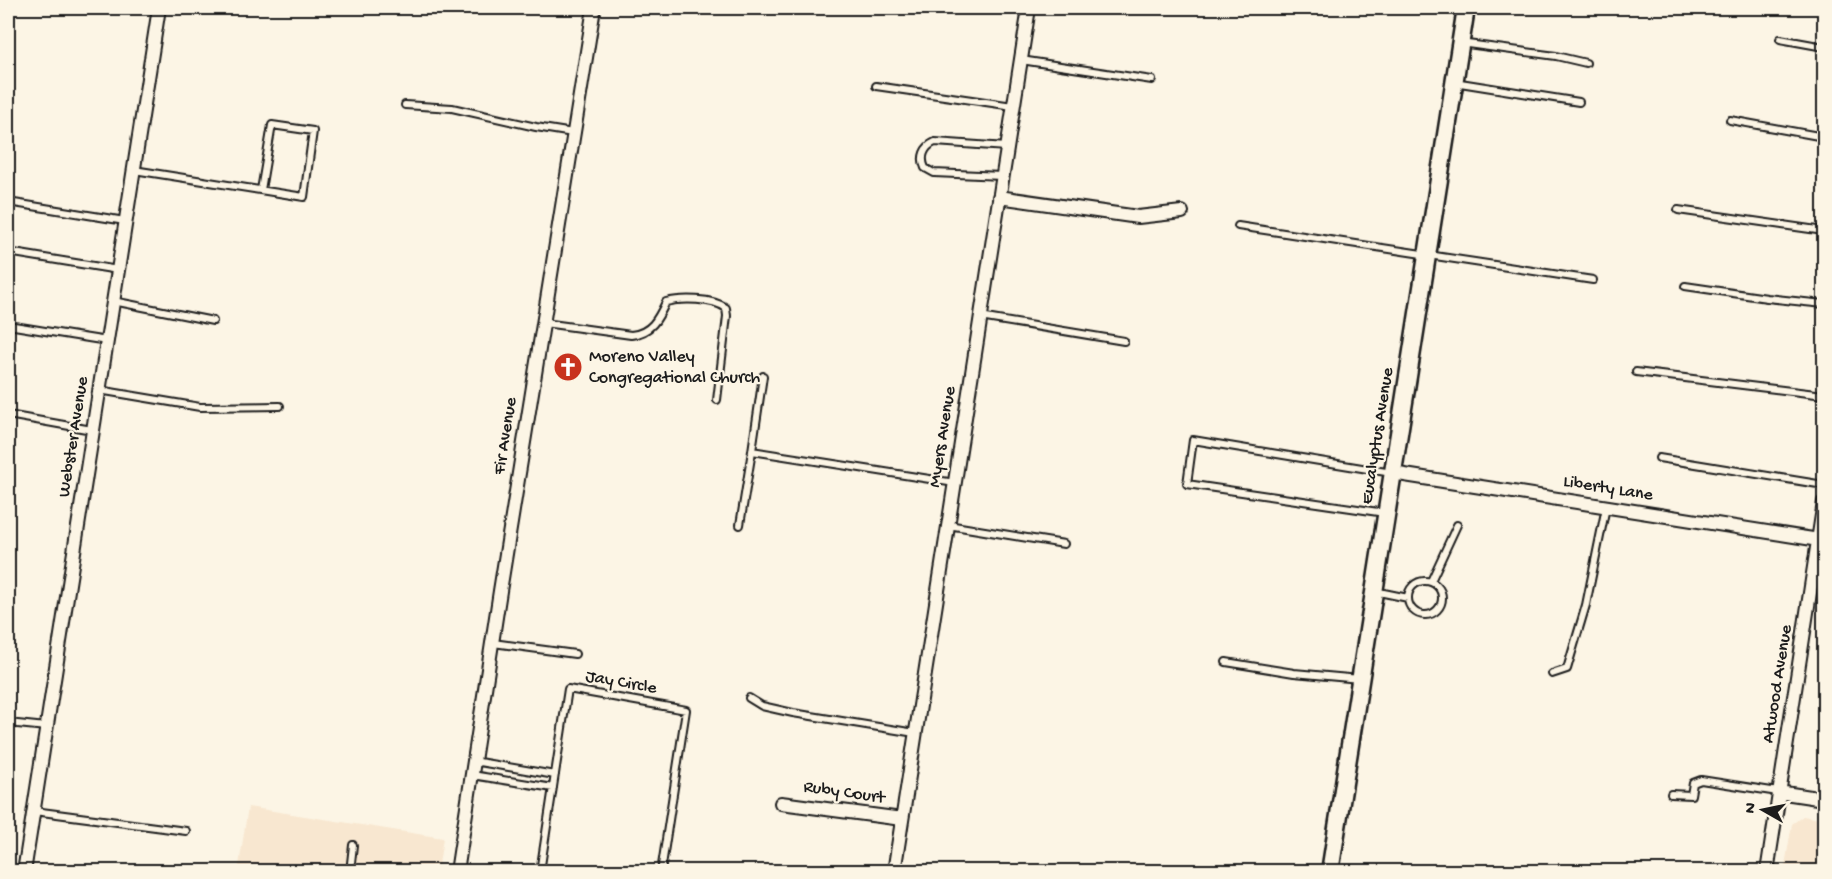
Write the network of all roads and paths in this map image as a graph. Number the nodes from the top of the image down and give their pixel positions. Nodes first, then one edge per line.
1 (159, 8) edge
2 (594, 8) edge
3 (1029, 8) edge
4 (1466, 8) edge
5 (1780, 39) dead end
6 (1460, 43) junction
7 (1824, 47) edge
8 (1020, 60) junction
9 (1586, 63) dead end
10 (1152, 80) dead end
11 (1454, 82) junction
12 (876, 86) dead end
13 (1579, 102) dead end
14 (405, 105) dead end
15 (1013, 105) junction
16 (1730, 120) dead end
17 (574, 133) junction
18 (1824, 137) edge
19 (1007, 147) junction
20 (134, 170) junction
21 (1002, 176) junction
22 (261, 190) junction
23 (999, 197) junction
24 (8, 202) edge
25 (1678, 210) dead end
26 (1182, 212) dead end
27 (126, 221) junction
28 (1238, 225) dead end
29 (1824, 231) edge
30 (8, 252) edge
31 (1426, 254) junction
32 (118, 270) junction
33 (1593, 280) dead end
34 (1685, 286) dead end
35 (113, 302) junction
36 (1824, 304) edge
37 (980, 317) junction
38 (213, 321) dead end
39 (543, 323) junction
40 (8, 325) edge
41 (107, 341) junction
42 (1124, 341) dead end
43 (1636, 372) dead end
44 (763, 376) dead end
45 (99, 390) junction
46 (1824, 395) edge
47 (717, 400) dead end
48 (280, 406) dead end
49 (8, 415) edge
50 (93, 430) junction
51 (752, 451) junction
52 (1659, 458) dead end
53 (1392, 473) junction
54 (954, 483) junction
55 (1824, 485) edge
56 (1824, 502) edge
57 (1606, 507) junction
58 (1386, 513) junction
59 (740, 525) dead end
60 (948, 525) junction
61 (1456, 525) dead end
62 (1819, 540) junction
63 (1064, 544) dead end
64 (1431, 581) junction
65 (1374, 591) junction
66 (1408, 598) junction
67 (492, 643) junction
68 (574, 654) dead end
69 (1226, 662) dead end
70 (1551, 674) dead end
71 (1360, 679) junction
72 (749, 698) dead end
73 (8, 723) edge
74 (47, 728) junction
75 (915, 733) junction
76 (473, 761) junction
77 (471, 775) junction
78 (555, 775) junction
79 (553, 788) junction
80 (1778, 792) junction
81 (1671, 794) dead end
82 (1824, 799) edge
83 (781, 803) dead end
84 (34, 811) junction
85 (902, 819) junction
86 (186, 831) dead end
87 (353, 845) dead end
88 (540, 870) edge
89 (24, 872) edge
90 (350, 872) edge
91 (457, 872) edge
92 (564, 872) edge
93 (661, 872) edge
94 (894, 872) edge
95 (1330, 872) edge
96 (1767, 872) edge

1 - 20 street, Webster Avenue
2 - 17 street, Fir Avenue
3 - 8 street, Myers Avenue
4 - 6 street, Eucalyptus Avenue
5 - 7 lane
6 - 9 lane
6 - 11 street, Eucalyptus Avenue
8 - 10 lane
8 - 15 street, Myers Avenue
11 - 13 lane
11 - 31 street, Eucalyptus Avenue
12 - 15 lane
14 - 17 lane
15 - 19 street, Myers Avenue
16 - 18 lane
17 - 39 street, Fir Avenue
19 - 21 street, Myers Avenue
19 - 21 lane
20 - 22 lane
20 - 27 street, Webster Avenue
21 - 23 street, Myers Avenue
22 - 22 lane
23 - 26 street
23 - 37 street, Myers Avenue
24 - 27 lane
25 - 29 lane
27 - 32 street, Webster Avenue
28 - 31 lane
30 - 32 lane
31 - 33 lane
31 - 53 street, Eucalyptus Avenue
32 - 35 street, Webster Avenue
34 - 36 lane
35 - 38 lane
35 - 41 street, Webster Avenue
37 - 42 lane
37 - 54 street, Myers Avenue
39 - 47 lane
39 - 67 street, Fir Avenue
40 - 41 lane
41 - 45 street, Webster Avenue
43 - 46 lane
44 - 51 lane
45 - 48 lane
45 - 50 street, Webster Avenue
49 - 50 lane
50 - 74 street, Webster Avenue
51 - 54 lane
51 - 59 lane
52 - 55 lane
53 - 57 street, Liberty Lane
53 - 58 street, Eucalyptus Avenue
53 - 58 lane
54 - 60 street, Myers Avenue
56 - 62 street, Atwood Avenue
57 - 62 street, Liberty Lane
57 - 70 lane
58 - 65 street, Eucalyptus Avenue
60 - 63 lane
60 - 75 street, Myers Avenue
61 - 64 lane
62 - 80 street, Atwood Avenue
64 - 66 lane
64 - 66 lane
65 - 66 lane
65 - 71 street, Eucalyptus Avenue
67 - 68 lane
67 - 76 street, Fir Avenue
69 - 71 lane
71 - 95 street, Eucalyptus Avenue
72 - 75 lane
73 - 74 lane
74 - 84 street, Webster Avenue
75 - 85 street, Myers Avenue
76 - 77 street, Fir Avenue
76 - 78 lane
77 - 79 lane
77 - 91 street, Fir Avenue
78 - 79 lane, Jay Circle
78 - 93 lane, Jay Circle
79 - 88 lane, Jay Circle
80 - 81 lane
80 - 82 street
80 - 96 street, Atwood Avenue
83 - 85 street, Ruby Court
84 - 86 lane
84 - 89 street, Webster Avenue
85 - 94 street, Myers Avenue
87 - 90 lane
88 - 92 lane, Jay Circle

